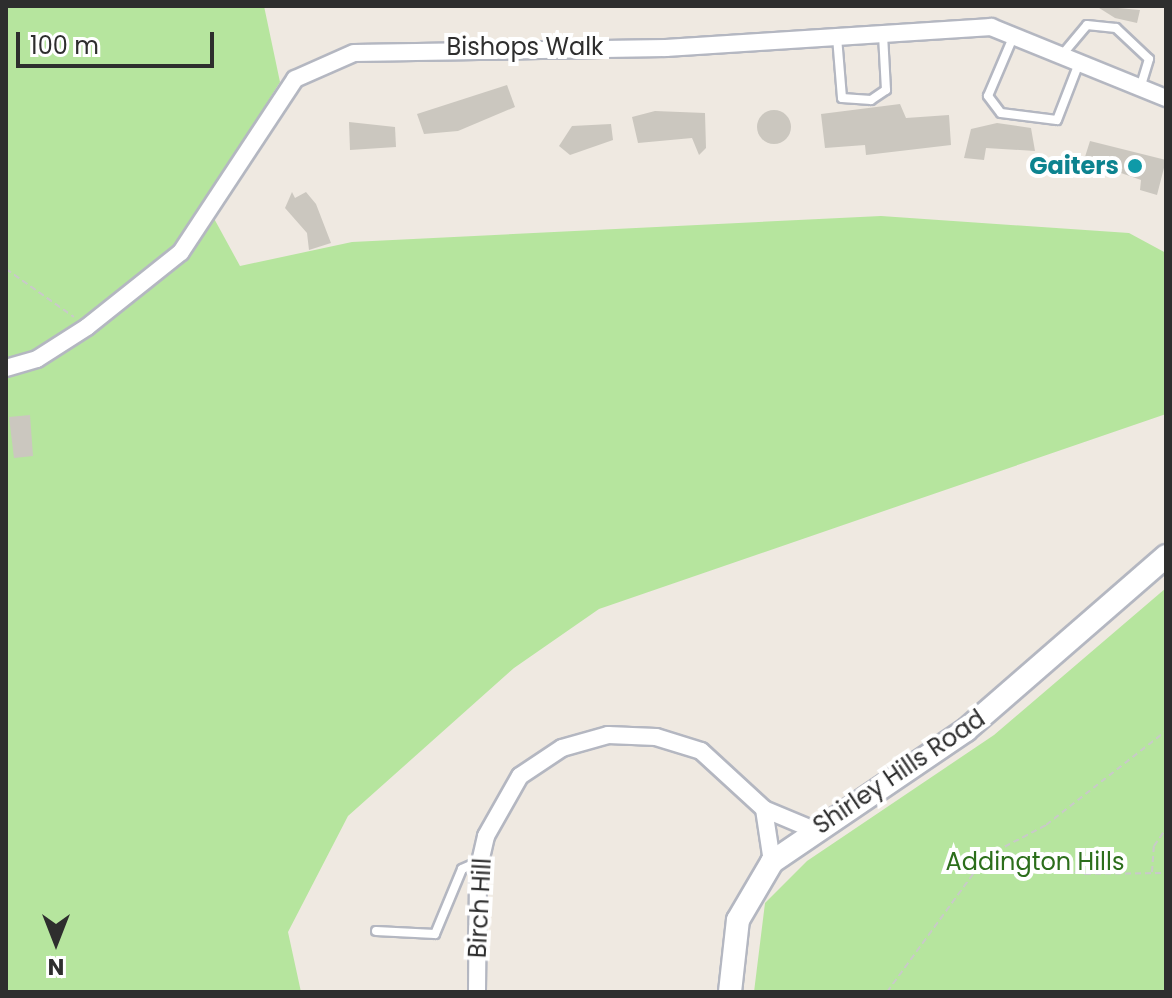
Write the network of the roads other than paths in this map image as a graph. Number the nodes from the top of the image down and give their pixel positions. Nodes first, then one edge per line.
1 (883, 34) junction
2 (1015, 35) junction
3 (837, 37) junction
4 (1061, 56) junction
5 (1079, 63) junction
6 (1141, 86) junction
7 (1166, 98) edge
8 (6, 368) edge
9 (1166, 556) edge
10 (764, 809) junction
11 (814, 830) junction
12 (481, 861) junction
13 (772, 862) junction
14 (376, 931) dead end
15 (477, 992) edge
16 (730, 992) edge

1 - 2 street, Bishops Walk
1 - 3 street, Bishops Walk
1 - 3 lane
2 - 4 street, Bishops Walk
2 - 5 lane
3 - 8 street, Bishops Walk
4 - 5 street, Bishops Walk
4 - 6 lane
5 - 6 street, Bishops Walk
6 - 7 street, Bishops Walk
9 - 11 street, Shirley Hills Road
10 - 11 street, Birch Hill
10 - 12 street, Birch Hill
10 - 13 street
11 - 13 street, Shirley Hills Road
12 - 14 lane
12 - 15 street, Birch Hill
13 - 16 street, Shirley Hills Road

